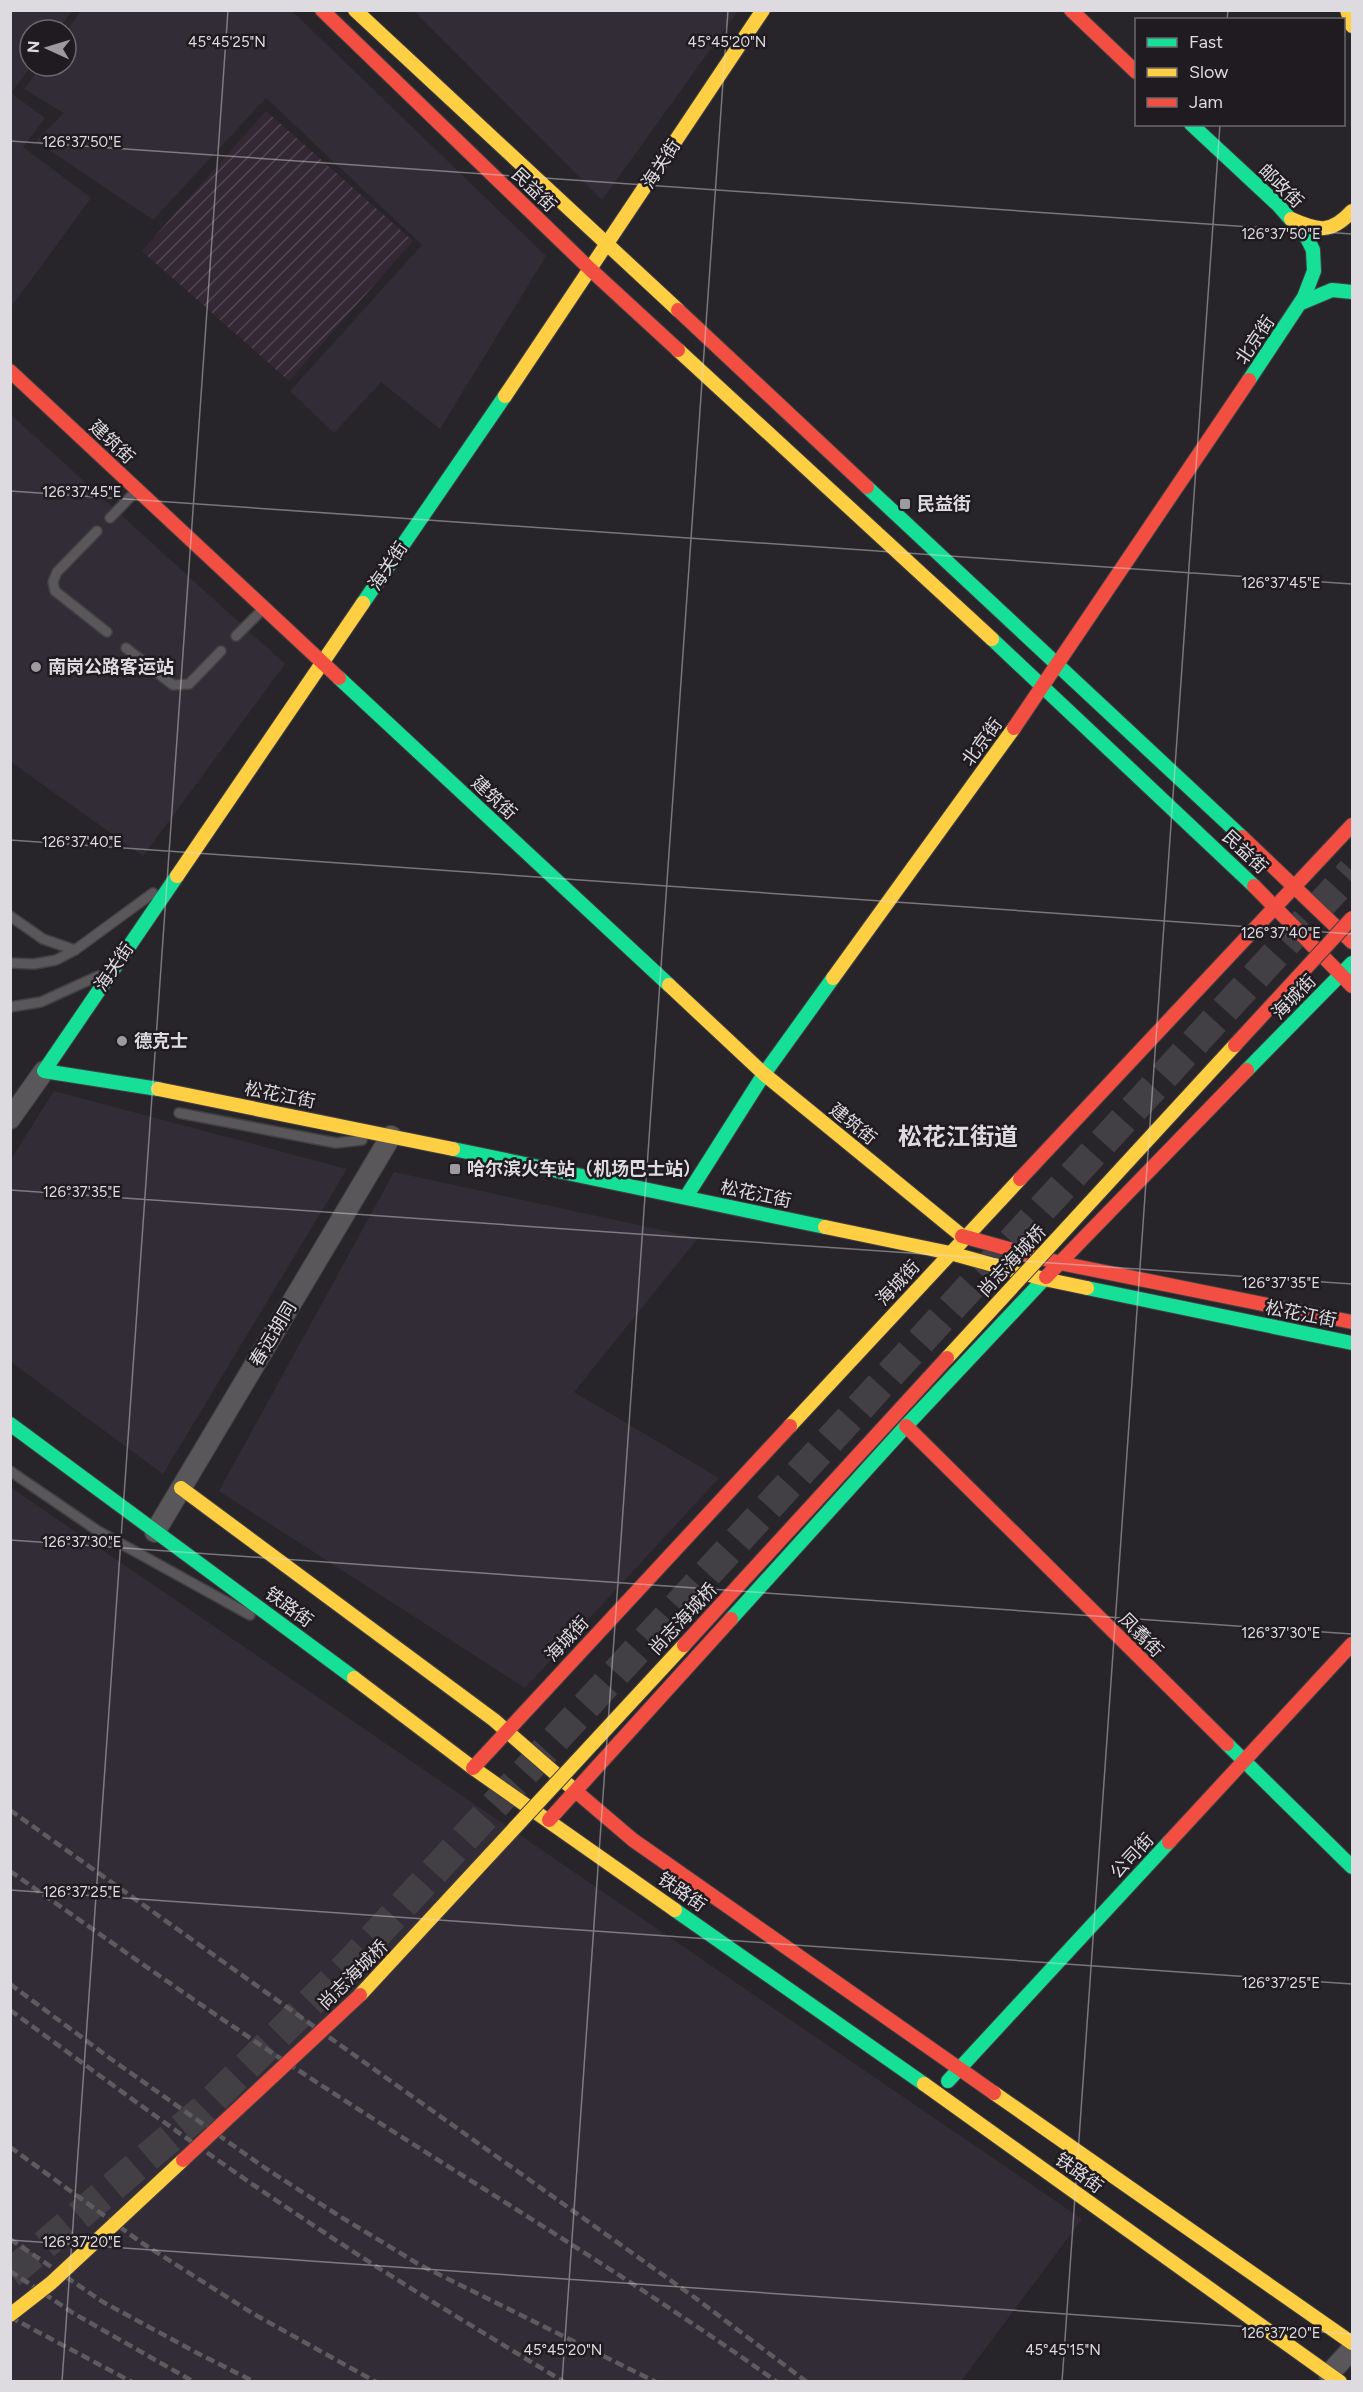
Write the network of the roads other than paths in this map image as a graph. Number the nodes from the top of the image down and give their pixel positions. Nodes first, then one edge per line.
1 (322, 10) edge
2 (355, 10) edge
3 (763, 10) edge
4 (1071, 10) edge
5 (1347, 10) edge
6 (1353, 26) edge
7 (1135, 70) edge
8 (1193, 126) edge
9 (1353, 211) edge
10 (1291, 219) junction
11 (606, 247) junction
12 (591, 270) junction
13 (1353, 292) edge
14 (1301, 303) junction
15 (10, 371) edge
16 (137, 489) junction
17 (110, 518) dead end
18 (97, 531) dead end
19 (264, 608) junction
20 (107, 632) dead end
21 (236, 636) dead end
22 (126, 648) dead end
23 (221, 651) dead end
24 (322, 662) junction
25 (1058, 665) junction
26 (1044, 686) junction
27 (1353, 825) edge
28 (175, 878) junction
29 (1294, 886) junction
30 (1275, 906) junction
31 (10, 916) edge
32 (1353, 918) edge
33 (1353, 942) edge
34 (75, 950) junction
35 (10, 963) edge
36 (1353, 963) edge
37 (114, 968) junction
38 (1341, 975) junction
39 (1353, 986) edge
40 (10, 1007) edge
41 (44, 1071) junction
42 (764, 1074) junction
43 (179, 1113) dead end
44 (10, 1119) edge
45 (391, 1136) junction
46 (686, 1197) junction
47 (964, 1238) junction
48 (950, 1253) junction
49 (1060, 1263) junction
50 (1044, 1279) junction
51 (1353, 1322) edge
52 (1353, 1343) edge
53 (10, 1424) edge
54 (906, 1426) junction
55 (10, 1471) edge
56 (181, 1488) junction
57 (155, 1532) junction
58 (1353, 1644) edge
59 (333, 1662) junction
60 (507, 1731) junction
61 (1244, 1762) junction
62 (472, 1768) junction
63 (576, 1790) junction
64 (549, 1820) junction
65 (1353, 1867) edge
66 (960, 2068) junction
67 (937, 2093) junction
68 (10, 2316) edge
69 (1353, 2343) edge
70 (1353, 2349) edge
71 (1334, 2378) edge

1 - 12 main road, 民益街
2 - 11 main road, 民益街
3 - 11 main road, 海关街
4 - 7 main road
5 - 6 main road
8 - 10 main road, 邮政街
9 - 10 main road
10 - 14 main road, 邮政街
11 - 12 main road, 海关街
11 - 25 main road, 民益街
12 - 24 main road, 海关街
12 - 26 main road, 民益街
13 - 14 main road
14 - 25 main road, 北京街
15 - 16 main road, 建筑街
16 - 17 lane
16 - 19 main road, 建筑街
18 - 20 lane
19 - 21 lane
19 - 24 main road, 建筑街
22 - 23 lane
24 - 28 main road, 海关街
24 - 42 main road, 建筑街
25 - 26 main road, 北京街
25 - 29 main road, 民益街
26 - 30 main road, 民益街
26 - 42 main road, 北京街
27 - 29 main road, 海城街
28 - 34 lane
28 - 37 main road, 海关街
29 - 30 main road, 海城街
29 - 33 main road, 民益街
30 - 38 main road, 民益街
30 - 47 main road, 海城街
31 - 34 lane
32 - 68 main road, 尚志海城桥, bridge
34 - 35 lane
36 - 38 main road, 海城街
37 - 40 lane
37 - 41 main road, 海关街
38 - 39 main road, 民益街
38 - 49 main road, 海城街
41 - 44 street, 海关街
41 - 45 main road, 松花江街
42 - 46 main road, 北京街
42 - 47 main road, 建筑街
43 - 45 lane
45 - 46 main road, 松花江街
45 - 56 street, 春远胡同
46 - 48 main road, 松花江街
47 - 48 main road, 海城街
47 - 49 main road, 松花江街
48 - 50 main road, 松花江街
48 - 60 main road, 海城街
49 - 50 main road, 海城街
49 - 51 main road, 松花江街
50 - 52 main road, 松花江街
50 - 54 main road, 海城街
53 - 57 main road, 铁路街
54 - 61 main road, 凤翥街
54 - 63 main road, 海城街
55 - 59 lane
56 - 57 street, 春远胡同
56 - 60 main road, 铁路街
57 - 59 main road, 铁路街
58 - 61 main road, 公司街
59 - 62 main road, 铁路街
60 - 62 main road, 海城街
60 - 63 main road, 铁路街
61 - 65 main road, 凤翥街
61 - 66 main road, 公司街
62 - 64 main road, 铁路街
63 - 64 main road, 海城街
63 - 66 main road, 铁路街
64 - 67 main road, 铁路街
66 - 67 main road, 公司街
66 - 69 main road, 铁路街
67 - 71 main road, 铁路街
70 - 71 street

